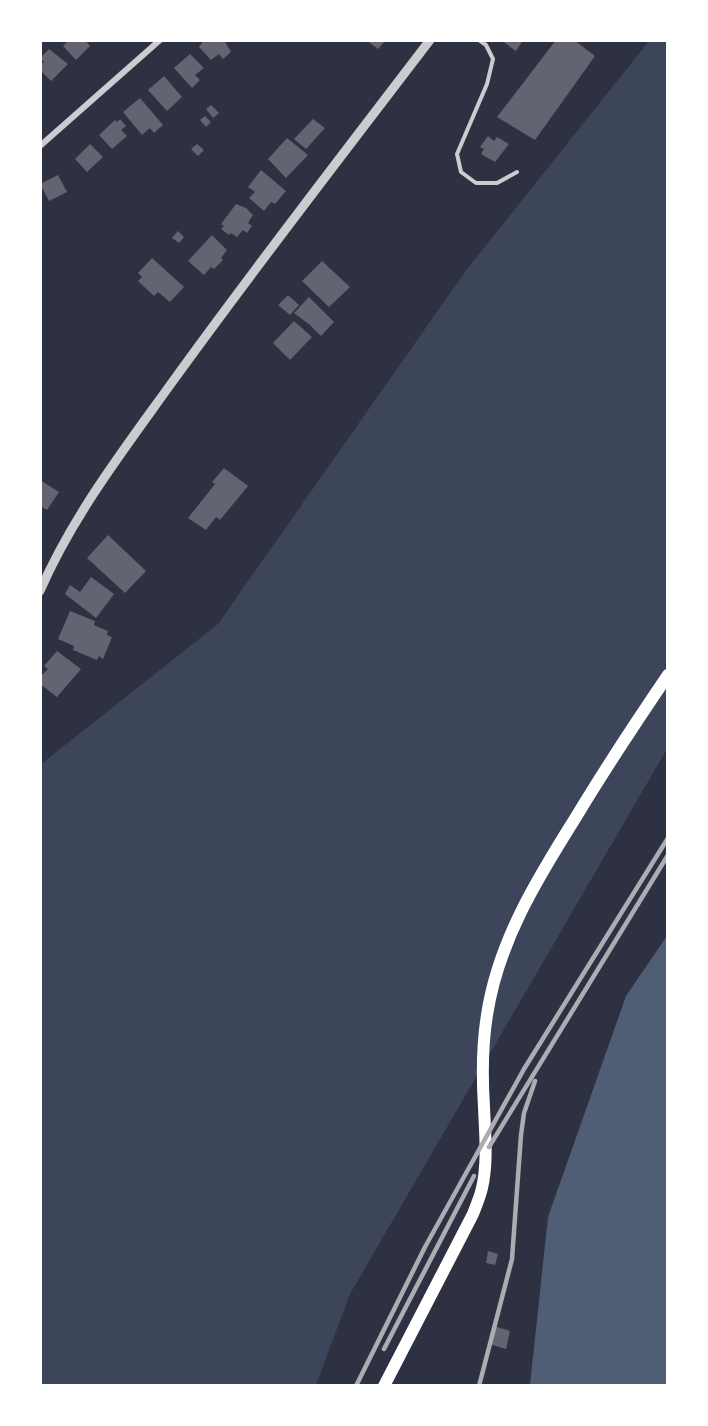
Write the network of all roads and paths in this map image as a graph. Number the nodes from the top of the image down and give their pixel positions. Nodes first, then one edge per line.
1 (160, 40) edge
2 (429, 40) edge
3 (479, 40) edge
4 (40, 146) edge
5 (517, 172) dead end
6 (40, 591) edge
7 (668, 675) edge
8 (384, 1386) edge

1 - 4 street
2 - 6 street
3 - 5 lane
7 - 8 main road

